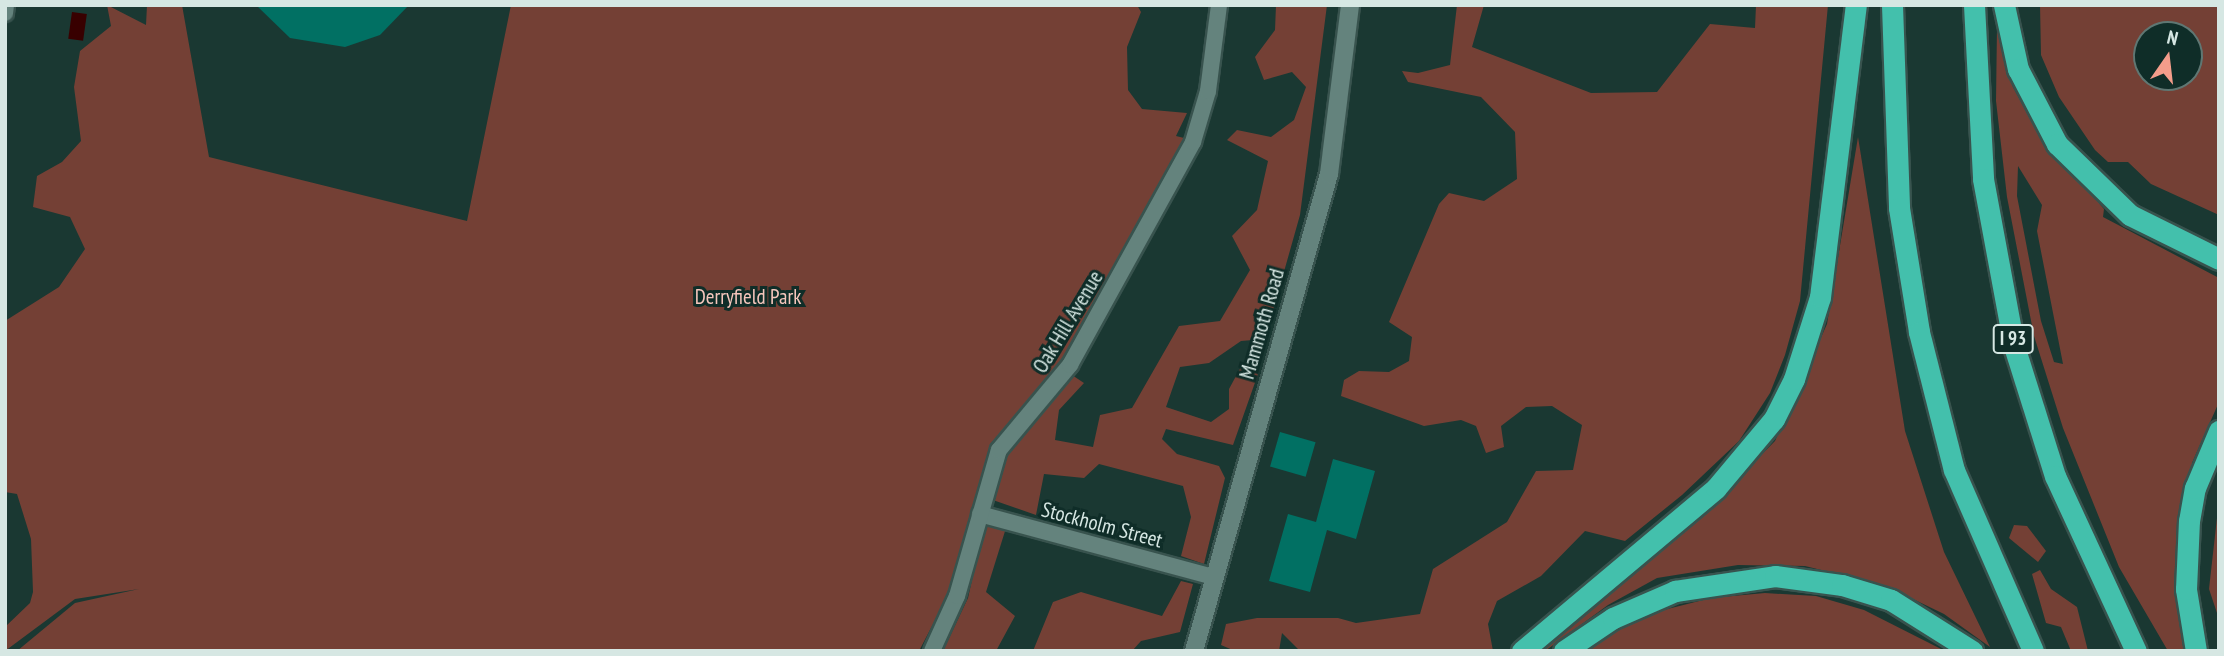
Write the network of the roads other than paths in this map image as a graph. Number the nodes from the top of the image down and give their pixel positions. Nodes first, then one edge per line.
1 (6, 5) edge
2 (1219, 5) edge
3 (1350, 5) edge
4 (1856, 5) edge
5 (1892, 5) edge
6 (1974, 5) edge
7 (2004, 5) edge
8 (5, 12) edge
9 (2219, 259) edge
10 (2219, 431) edge
11 (980, 514) junction
12 (1213, 578) junction
13 (932, 651) edge
14 (1194, 651) edge
15 (1522, 651) edge
16 (1564, 651) edge
17 (1972, 651) edge
18 (2034, 651) edge
19 (2136, 651) edge
20 (2196, 651) edge

1 - 8 street
2 - 11 street, Oak Hill Avenue
3 - 12 main road, Mammoth Road
4 - 15 highway
5 - 18 highway
6 - 19 highway, I 93
7 - 9 highway
10 - 20 highway
11 - 12 street, Stockholm Street
11 - 13 street, Oak Hill Avenue
12 - 14 main road, Mammoth Road
16 - 17 highway

